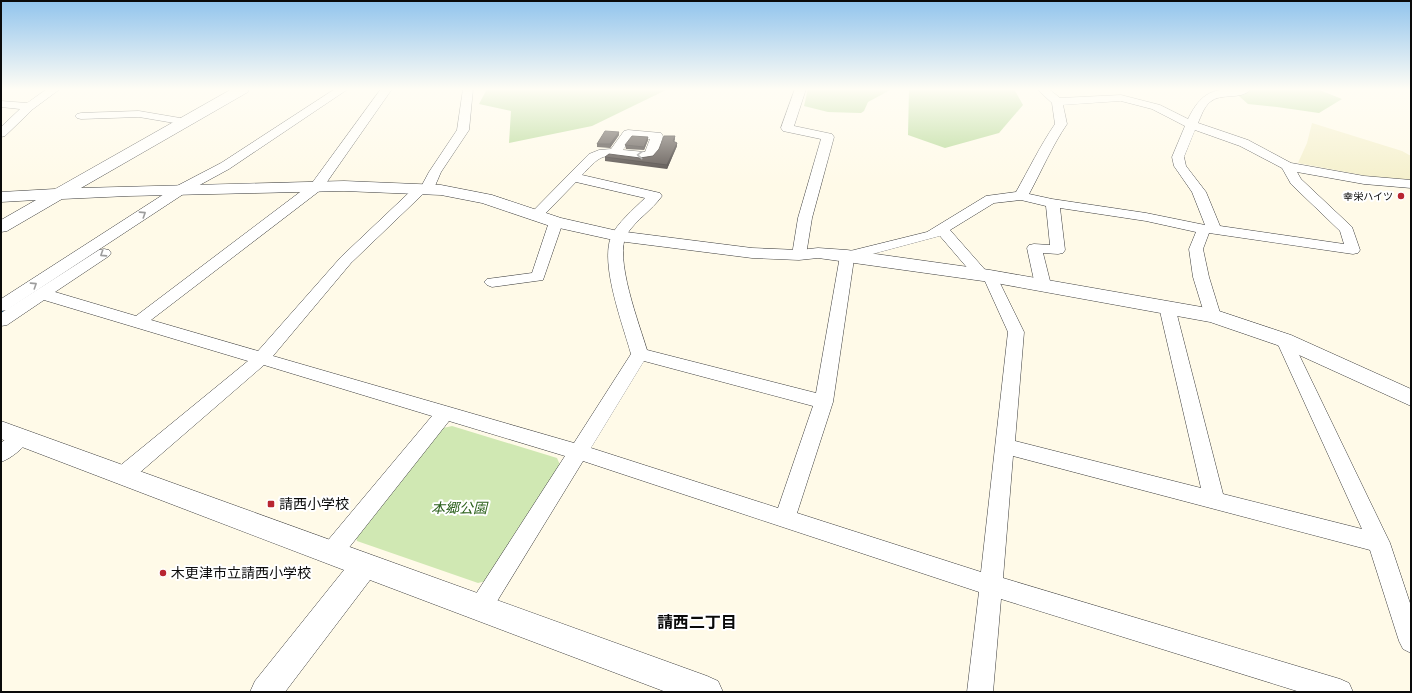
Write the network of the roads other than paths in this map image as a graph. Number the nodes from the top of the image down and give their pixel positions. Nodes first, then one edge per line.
1 (14, 121) edge
2 (182, 121) edge
3 (293, 121) edge
4 (364, 121) edge
5 (465, 121) edge
6 (789, 121) edge
7 (1061, 121) edge
8 (1185, 121) edge
9 (1194, 121) edge
10 (186, 122) joint
11 (1192, 125) junction
12 (1, 133) edge
13 (618, 152) dead end
14 (225, 166) junction
15 (1286, 166) junction
16 (572, 178) junction
17 (1411, 184) edge
18 (317, 186) junction
19 (424, 189) junction
20 (180, 190) junction
21 (201, 190) junction
22 (58, 195) junction
23 (1021, 196) junction
24 (1, 197) edge
25 (1052, 203) junction
26 (535, 216) junction
27 (556, 222) junction
28 (1, 227) edge
29 (942, 229) junction
30 (1209, 229) junction
31 (618, 236) junction
32 (799, 255) junction
33 (847, 256) junction
34 (986, 275) junction
35 (492, 282) dead end
36 (1043, 286) junction
37 (43, 294) junction
38 (1, 306) edge
39 (1167, 307) junction
40 (1213, 316) junction
41 (1, 321) edge
42 (137, 322) junction
43 (1284, 340) junction
44 (640, 354) junction
45 (262, 359) junction
46 (1411, 398) edge
47 (824, 402) junction
48 (445, 414) junction
49 (11, 434) edge
50 (1004, 446) junction
51 (579, 452) junction
52 (1, 454) edge
53 (124, 475) junction
54 (1214, 500) junction
55 (785, 518) junction
56 (1378, 543) junction
57 (332, 552) junction
58 (366, 565) junction
59 (990, 585) junction
60 (480, 608) junction
61 (1411, 641) edge
62 (266, 692) edge
63 (707, 692) edge
64 (980, 692) edge
65 (1340, 692) edge

1 - 12 street
2 - 10 street
3 - 14 street
4 - 18 street
5 - 19 street
6 - 32 street
7 - 23 street
8 - 11 street
9 - 11 street
10 - 22 street
11 - 15 street
11 - 30 street
13 - 16 street
14 - 20 street
14 - 21 street
15 - 17 street
15 - 30 street
16 - 26 street
16 - 31 street
18 - 19 street
18 - 21 street
18 - 42 street
19 - 26 street
19 - 45 street
20 - 21 street
20 - 22 street
38 -> 20 street
21 -> 37 street
22 - 24 street
22 - 28 street
23 - 25 street
23 - 29 street
25 - 30 street
25 - 36 street
26 - 27 street
27 - 31 street
27 - 35 street
29 - 33 street
29 - 34 street
30 - 40 street
31 - 32 street
31 - 44 street
32 - 33 street
33 - 34 street
33 - 47 street
34 - 36 street
34 - 50 street
36 - 39 street
37 - 41 street
37 - 42 street
39 - 40 street
39 - 54 street
40 - 43 street
42 - 45 street
43 - 46 street
43 - 56 street
44 - 47 street
44 - 51 street
45 - 48 street
45 - 53 street
47 - 55 street
48 - 51 street
48 - 57 street
49 - 52 street
49 - 53 street
50 - 54 street
50 - 59 street
51 - 55 street
51 - 60 street
53 - 57 street
54 - 56 street
55 - 59 street
56 - 61 street
57 - 58 street
58 - 60 street
58 - 62 street
59 - 64 street
59 - 65 street
60 - 63 street

